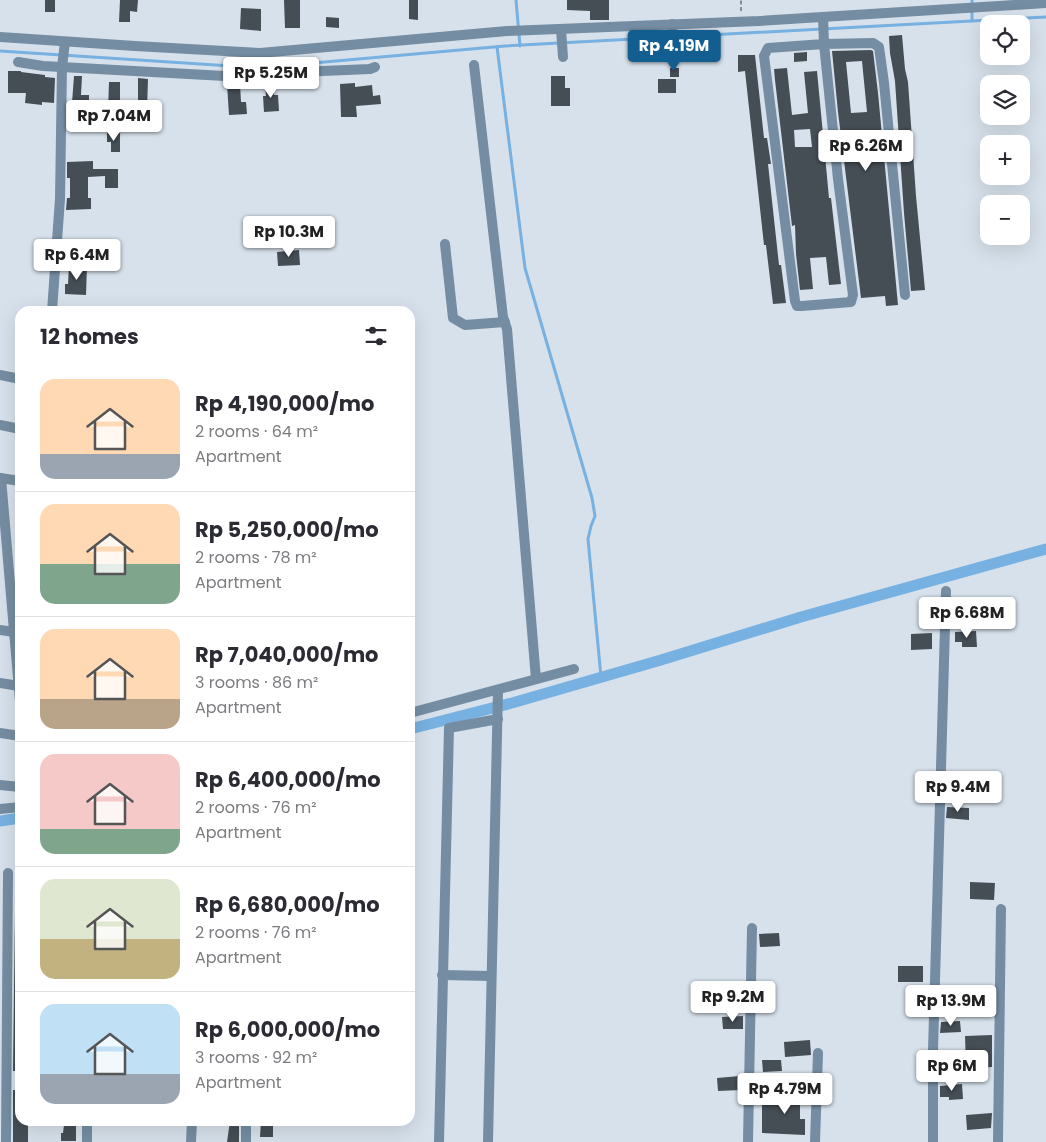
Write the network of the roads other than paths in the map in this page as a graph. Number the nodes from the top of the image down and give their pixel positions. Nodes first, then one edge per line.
1 (1046, 3) edge
2 (823, 20) junction
3 (673, 27) junction
4 (561, 32) junction
5 (0, 37) edge
6 (824, 40) junction
7 (66, 42) junction
8 (673, 46) dead end
9 (563, 54) dead end
10 (18, 62) dead end
11 (62, 65) junction
12 (474, 65) dead end
13 (375, 67) dead end
14 (444, 244) dead end
15 (905, 294) dead end
16 (52, 306) edge
17 (504, 322) junction
18 (0, 375) edge
19 (15, 378) edge
20 (0, 426) edge
21 (15, 428) edge
22 (0, 478) edge
23 (15, 480) edge
24 (3, 528) edge
25 (5, 580) edge
26 (946, 591) dead end
27 (0, 630) edge
28 (14, 632) junction
29 (15, 643) edge
30 (574, 669) dead end
31 (536, 679) junction
32 (0, 683) edge
33 (15, 685) edge
34 (498, 693) junction
35 (415, 712) edge
36 (498, 717) junction
37 (0, 733) edge
38 (15, 735) edge
39 (0, 785) edge
40 (15, 786) edge
41 (15, 808) edge
42 (0, 809) edge
43 (8, 873) dead end
44 (1002, 909) dead end
45 (752, 928) dead end
46 (442, 975) junction
47 (491, 976) junction
48 (818, 1053) dead end
49 (87, 1126) edge
50 (192, 1126) edge
51 (246, 1126) edge
52 (6, 1142) edge
53 (87, 1142) edge
54 (191, 1142) edge
55 (246, 1142) edge
56 (439, 1142) edge
57 (488, 1142) edge
58 (748, 1142) edge
59 (815, 1142) edge
60 (933, 1142) edge
61 (998, 1142) edge

1 - 2 street
2 - 3 street
2 - 6 street
3 - 4 street
3 - 8 street
4 - 7 street
4 - 9 street
5 - 7 street
6 - 6 street
6 - 15 street
7 - 11 street
10 - 11 street
11 - 13 street
11 - 16 street
12 - 17 street
14 - 17 street
17 - 31 street
18 - 19 street
20 - 21 street
22 - 23 street
22 - 24 street
24 - 25 street
25 - 28 street
26 - 60 street
27 - 28 street
28 - 29 street
30 - 31 street
31 - 34 street
32 - 33 street
34 - 35 street
34 - 36 street
36 - 46 street
36 - 47 street
37 - 38 street
39 - 40 street
41 - 42 street
43 - 52 street
44 - 61 street
45 - 58 street
46 - 47 street
46 - 56 street
47 - 57 street
48 - 59 street
49 - 53 street
50 - 54 street
51 - 55 street

